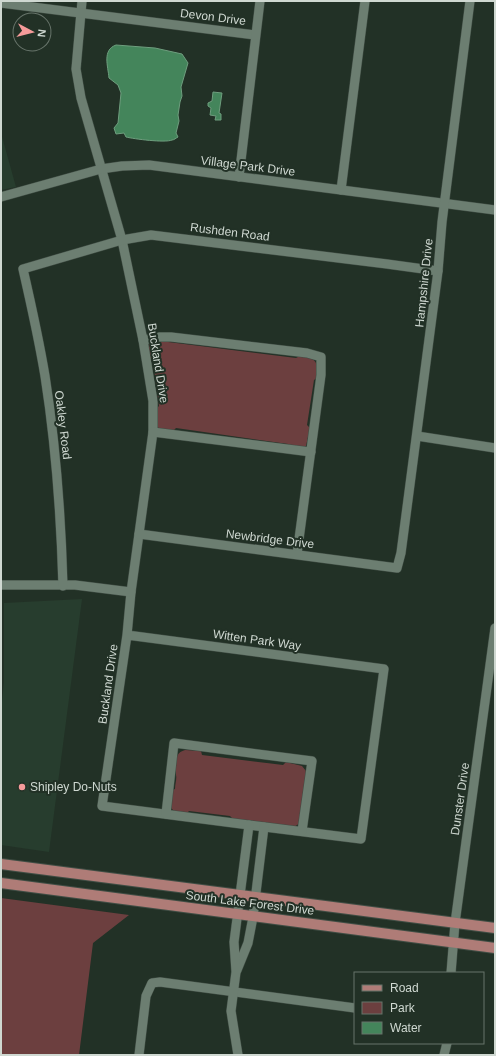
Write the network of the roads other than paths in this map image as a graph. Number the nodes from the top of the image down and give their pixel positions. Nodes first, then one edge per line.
1 (82, 1) edge
2 (260, 1) edge
3 (365, 1) edge
4 (470, 1) edge
5 (1, 3) edge
6 (81, 13) junction
7 (255, 34) junction
8 (101, 169) junction
9 (239, 177) junction
10 (341, 190) junction
11 (1, 197) edge
12 (445, 203) junction
13 (495, 210) edge
14 (122, 240) junction
15 (23, 269) joint
16 (438, 271) junction
17 (143, 340) junction
18 (153, 432) junction
19 (417, 436) junction
20 (495, 448) edge
21 (311, 452) junction
22 (139, 534) junction
23 (297, 554) junction
24 (397, 568) joint
25 (1, 585) edge
26 (63, 586) junction
27 (132, 592) junction
28 (495, 628) edge
29 (127, 635) junction
30 (166, 814) junction
31 (249, 825) junction
32 (264, 827) junction
33 (302, 831) junction
34 (1, 864) edge
35 (1, 883) edge
36 (240, 895) junction
37 (256, 897) junction
38 (238, 915) junction
39 (253, 917) junction
40 (455, 923) junction
41 (495, 928) edge
42 (453, 942) junction
43 (495, 948) edge
44 (236, 972) junction
45 (451, 972) edge
46 (234, 992) junction
47 (354, 1008) edge
48 (447, 1044) edge
49 (139, 1055) edge
50 (238, 1055) edge
51 (444, 1055) edge

1 - 6 street, Buckland Drive
2 - 7 street
3 - 10 street
4 - 12 street, Hampshire Drive
5 - 6 street, Devon Drive
6 - 7 street, Devon Drive
6 - 8 street, Buckland Drive
7 - 9 street
8 - 9 street, Village Park Drive
8 - 11 street, Village Park Drive
8 - 14 street, Buckland Drive
9 - 10 street, Village Park Drive
10 - 12 street, Village Park Drive
12 - 13 street, Village Park Drive
12 - 16 street, Hampshire Drive
14 - 15 street, Rushden Road
14 - 16 street, Rushden Road
14 - 17 street, Buckland Drive
15 - 26 street, Oakley Road
16 - 19 street, Hampshire Drive
17 - 18 street, Buckland Drive
17 - 21 street
18 - 21 street
18 - 22 street, Buckland Drive
19 - 20 street
19 - 24 street, Hampshire Drive
21 - 23 street
22 - 23 street, Newbridge Drive
22 - 27 street, Buckland Drive
23 - 24 street, Newbridge Drive
25 - 26 street
26 - 27 street
27 - 29 street, Buckland Drive
28 - 40 street, Dunster Drive
29 - 30 street, Buckland Drive
29 - 33 street, Witten Park Way
30 - 31 street
30 - 33 street
31 - 32 street
31 - 36 street
32 - 33 street
32 - 37 street
34 - 36 main road, South Lake Forest Drive
35 - 38 main road, South Lake Forest Drive
36 - 37 main road, South Lake Forest Drive
36 - 38 street
37 - 39 street
37 - 40 main road, South Lake Forest Drive
38 - 39 main road, South Lake Forest Drive
38 - 44 street
39 - 42 main road, South Lake Forest Drive
39 - 44 street
40 - 41 main road, South Lake Forest Drive
40 - 42 street, Dunster Drive
42 - 43 main road, South Lake Forest Drive
42 - 45 street, Dunster Drive
44 - 46 street
46 - 47 street
46 - 49 street
46 - 50 street
48 - 51 street

